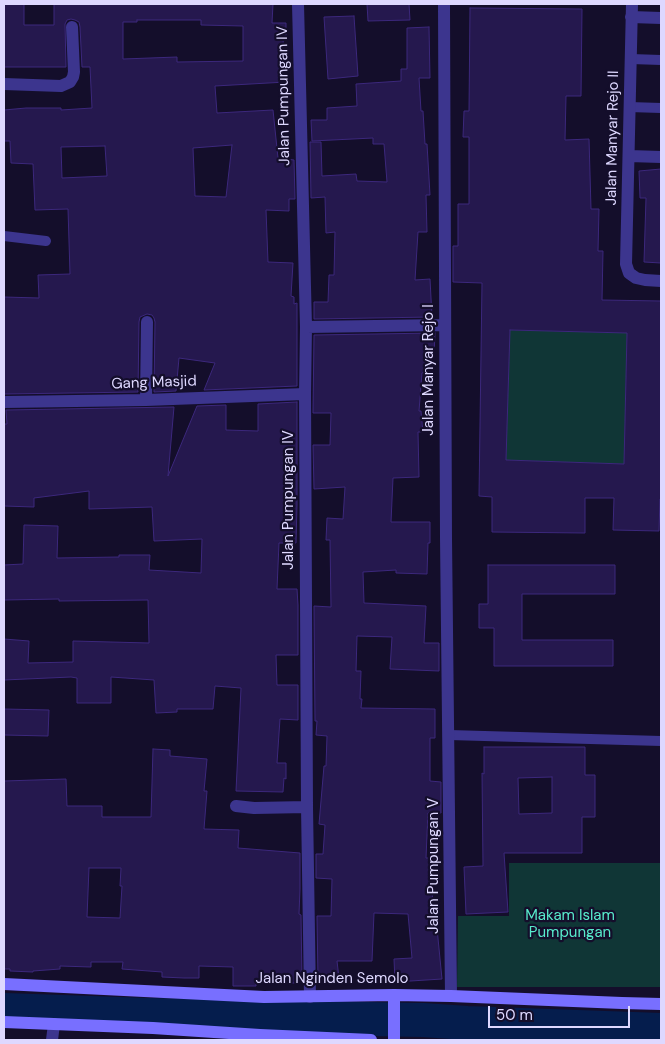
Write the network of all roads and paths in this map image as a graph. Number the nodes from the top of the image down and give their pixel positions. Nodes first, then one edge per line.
1 (298, 4) edge
2 (444, 4) edge
3 (632, 4) edge
4 (631, 18) junction
5 (661, 18) edge
6 (72, 28) dead end
7 (630, 59) junction
8 (661, 60) edge
9 (4, 84) edge
10 (629, 107) junction
11 (661, 108) edge
12 (629, 156) junction
13 (661, 157) edge
14 (4, 236) edge
15 (46, 241) dead end
16 (661, 280) edge
17 (147, 322) dead end
18 (445, 325) junction
19 (306, 327) junction
20 (304, 394) junction
21 (146, 400) junction
22 (4, 402) edge
23 (449, 735) junction
24 (661, 742) edge
25 (236, 806) dead end
26 (307, 806) junction
27 (4, 984) edge
28 (451, 996) junction
29 (310, 997) junction
30 (394, 1002) junction
31 (661, 1004) edge
32 (4, 1022) edge
33 (54, 1024) junction
34 (394, 1036) edge
35 (305, 1039) edge
36 (52, 1040) edge
37 (371, 1040) edge

1 - 19 street, Jalan Pumpungan IV
2 - 18 street, Jalan Manyar Rejo I
3 - 4 street, Jalan Manyar Rejo II
4 - 5 street
4 - 7 street, Jalan Manyar Rejo II
6 - 9 street
7 - 8 lane
7 - 10 street, Jalan Manyar Rejo II
10 - 11 lane
10 - 12 street, Jalan Manyar Rejo II
12 - 13 street
12 - 16 street, Jalan Manyar Rejo II
14 - 15 lane
17 - 21 street
18 - 19 street
18 - 23 street, Jalan Manyar Rejo I
19 - 20 street, Jalan Pumpungan IV
20 - 21 street, Gang Masjid
20 - 26 street, Jalan Pumpungan IV
21 - 22 street, Gang Masjid
23 - 24 lane
23 - 28 street, Jalan Pumpungan V
25 - 26 street
26 - 29 street, Jalan Pumpungan IV
27 - 29 main road, Jalan Nginden Semolo
28 - 30 main road, Jalan Nginden Semolo
28 - 31 main road, Jalan Nginden Semolo
29 - 30 main road, Jalan Nginden Semolo
30 - 34 main road
32 - 33 main road
33 - 35 main road
33 - 36 street
35 - 37 main road

